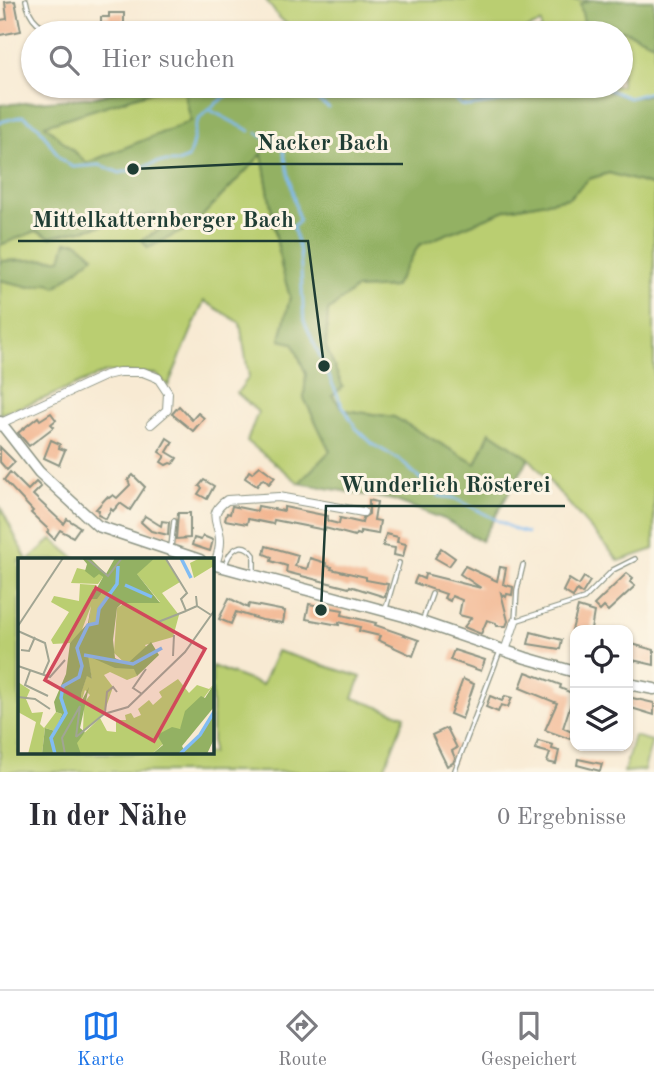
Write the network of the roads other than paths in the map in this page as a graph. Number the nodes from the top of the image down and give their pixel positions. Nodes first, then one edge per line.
1 (26, 0) edge
2 (34, 21) edge
3 (1, 422) edge
4 (151, 424) dead end
5 (363, 512) dead end
6 (174, 521) dead end
7 (171, 550) junction
8 (194, 558) edge
9 (635, 559) dead end
10 (399, 563) dead end
11 (523, 565) dead end
12 (217, 566) edge
13 (253, 577) junction
14 (432, 594) dead end
15 (385, 611) junction
16 (516, 621) junction
17 (422, 622) junction
18 (503, 650) junction
19 (570, 670) edge
20 (633, 685) edge
21 (654, 689) edge
22 (455, 770) dead end

1 - 2 lane
3 - 4 street
3 - 7 street
5 - 12 street
6 - 7 lane
7 - 8 street
9 - 16 lane
10 - 15 lane
11 - 16 lane
12 - 13 street
12 - 13 lane
13 - 15 street
14 - 17 lane
15 - 17 street
16 - 18 street
17 - 18 street
18 - 19 street
18 - 22 lane
20 - 21 street

